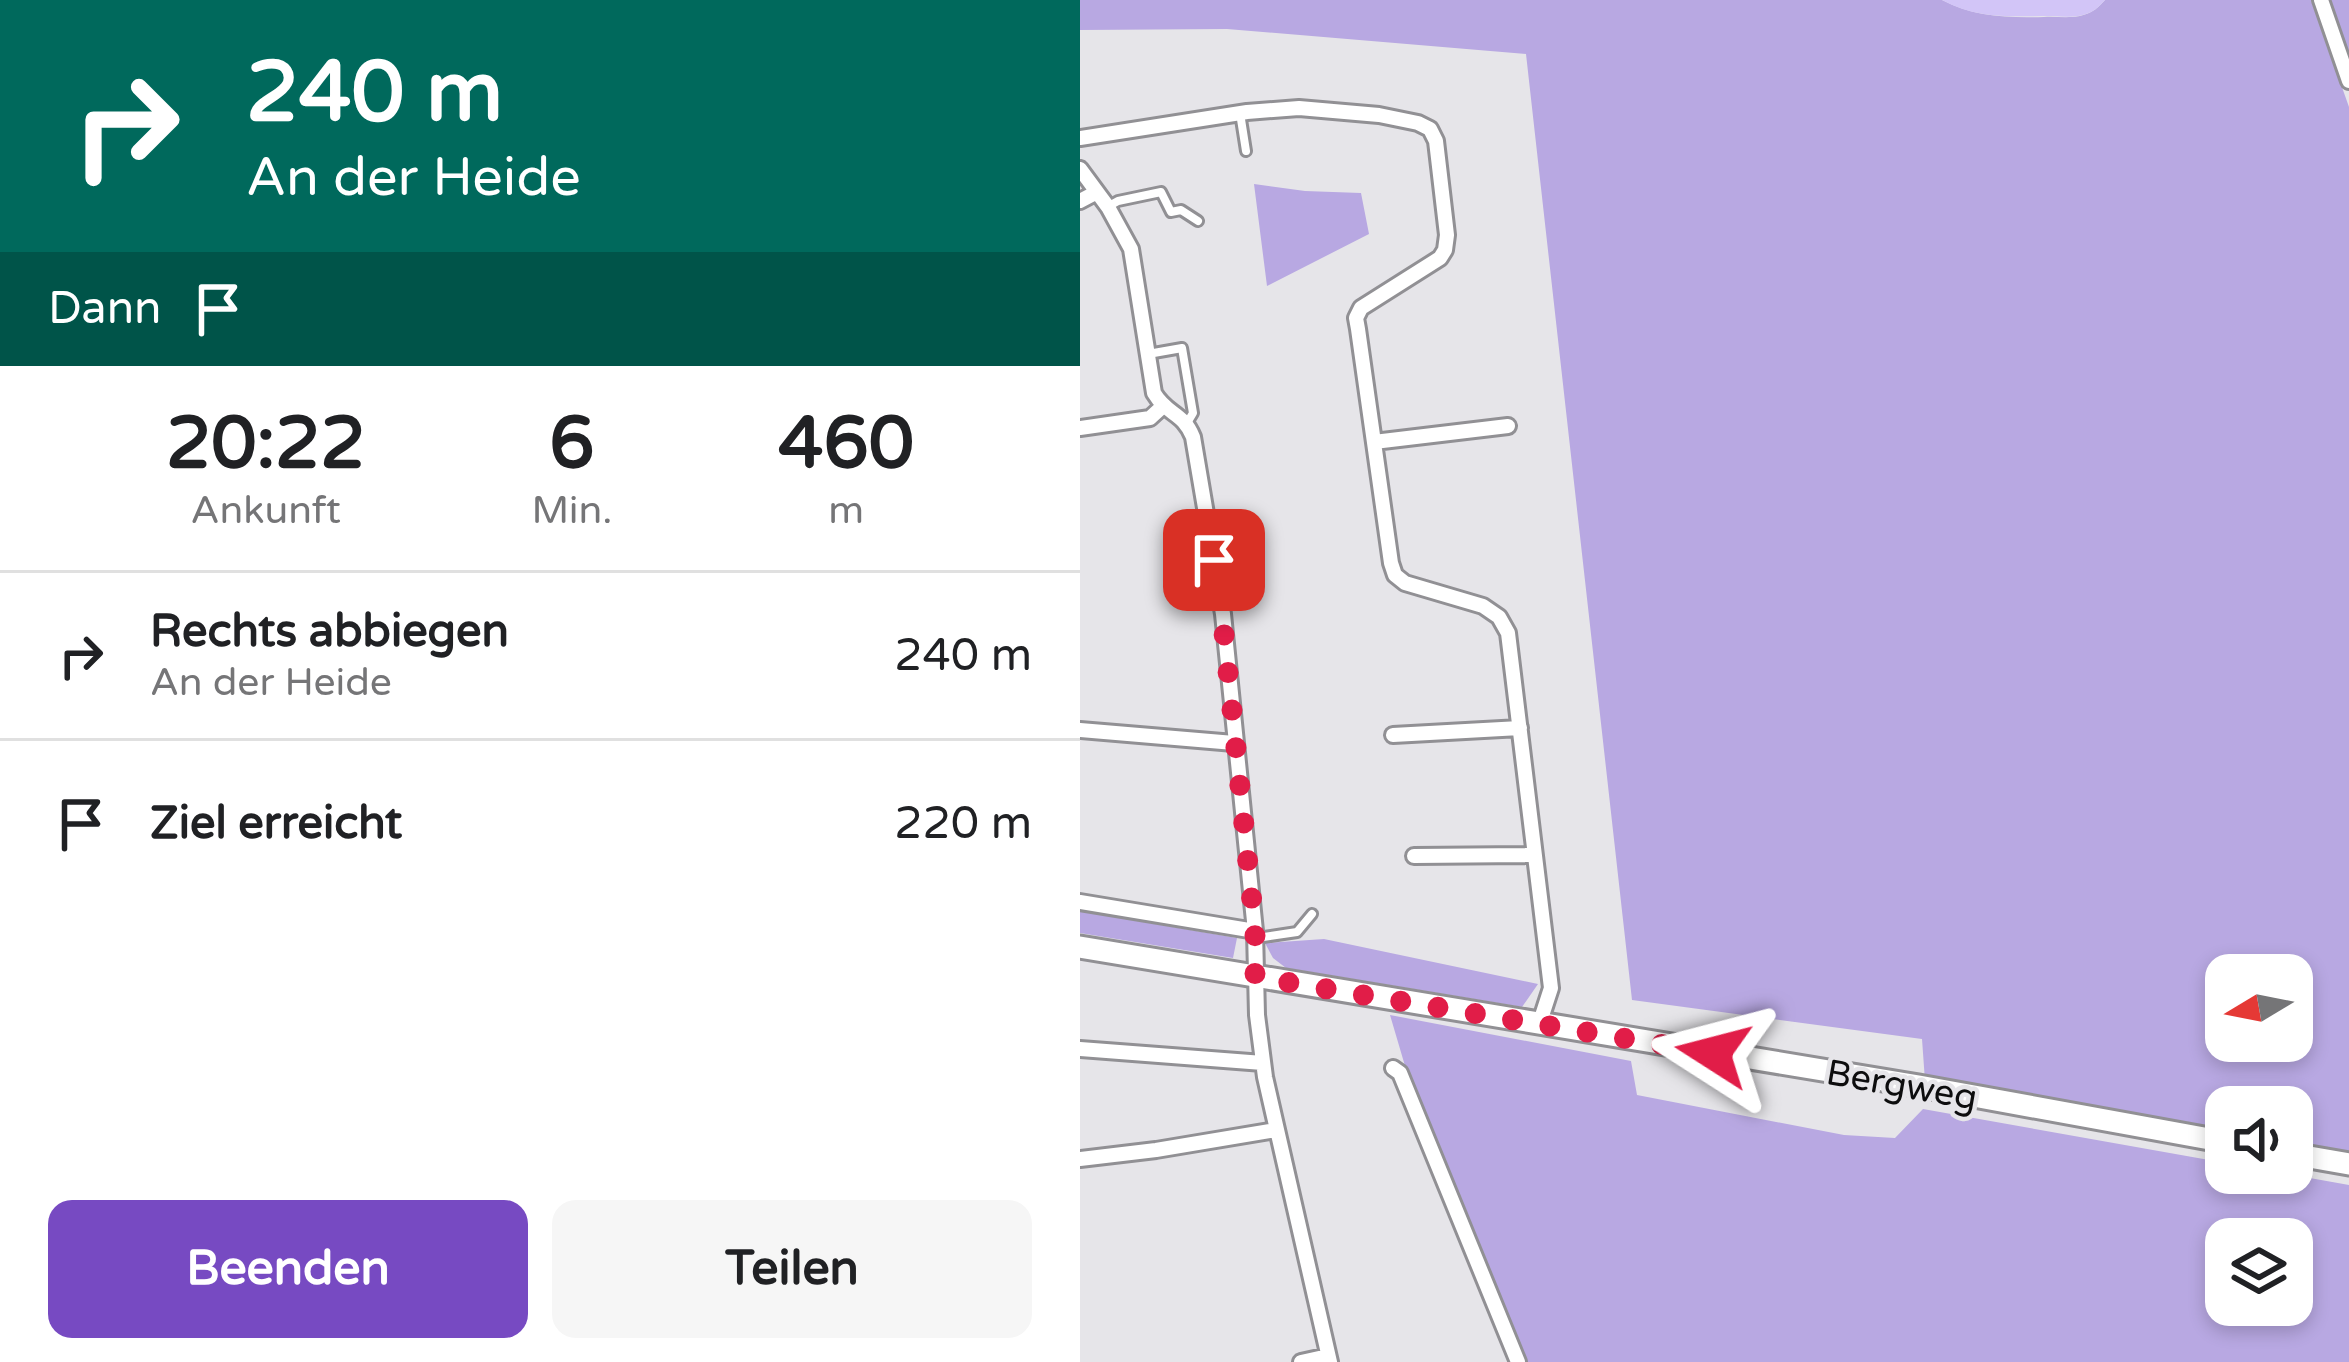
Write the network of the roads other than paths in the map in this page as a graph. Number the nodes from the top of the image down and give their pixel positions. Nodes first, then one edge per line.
1 (2320, 0) edge
2 (2349, 81) edge
3 (1243, 112) junction
4 (1080, 138) edge
5 (1246, 151) dead end
6 (1080, 170) edge
7 (1097, 192) junction
8 (1080, 201) edge
9 (1108, 207) junction
10 (1198, 221) dead end
11 (1148, 354) junction
12 (1162, 407) junction
13 (1187, 422) junction
14 (1508, 426) dead end
15 (1080, 428) edge
16 (1374, 442) junction
17 (1520, 728) junction
18 (1080, 730) edge
19 (1393, 735) dead end
20 (1234, 742) junction
21 (1535, 855) junction
22 (1414, 856) dead end
23 (1080, 902) edge
24 (1312, 914) dead end
25 (1255, 934) junction
26 (1080, 947) edge
27 (1255, 977) junction
28 (1540, 1024) junction
29 (1080, 1049) edge
30 (1263, 1064) junction
31 (1393, 1068) dead end
32 (1276, 1130) junction
33 (2205, 1138) edge
34 (2313, 1158) edge
35 (1080, 1159) edge
36 (2349, 1164) edge
37 (1329, 1359) edge
38 (1301, 1362) edge
39 (1518, 1362) edge

1 - 2 street
3 - 4 street
3 - 5 lane
3 - 16 street
6 - 7 street
7 - 8 street
7 - 9 street
9 - 10 lane
9 - 11 street
11 - 12 street
11 - 13 lane
12 - 13 street
12 - 15 street
13 - 20 street
14 - 16 street
16 - 17 street
17 - 19 street
17 - 21 street
18 - 20 street
20 - 25 street
21 - 22 street
21 - 28 street
23 - 25 street
24 - 25 lane
25 - 27 street
26 - 27 main road, Bergweg
27 - 28 main road, Bergweg
27 - 30 street
28 - 33 main road, Bergweg
29 - 30 street
30 - 32 street
31 - 39 street
32 - 35 street
32 - 37 street
34 - 36 main road
37 - 38 street

